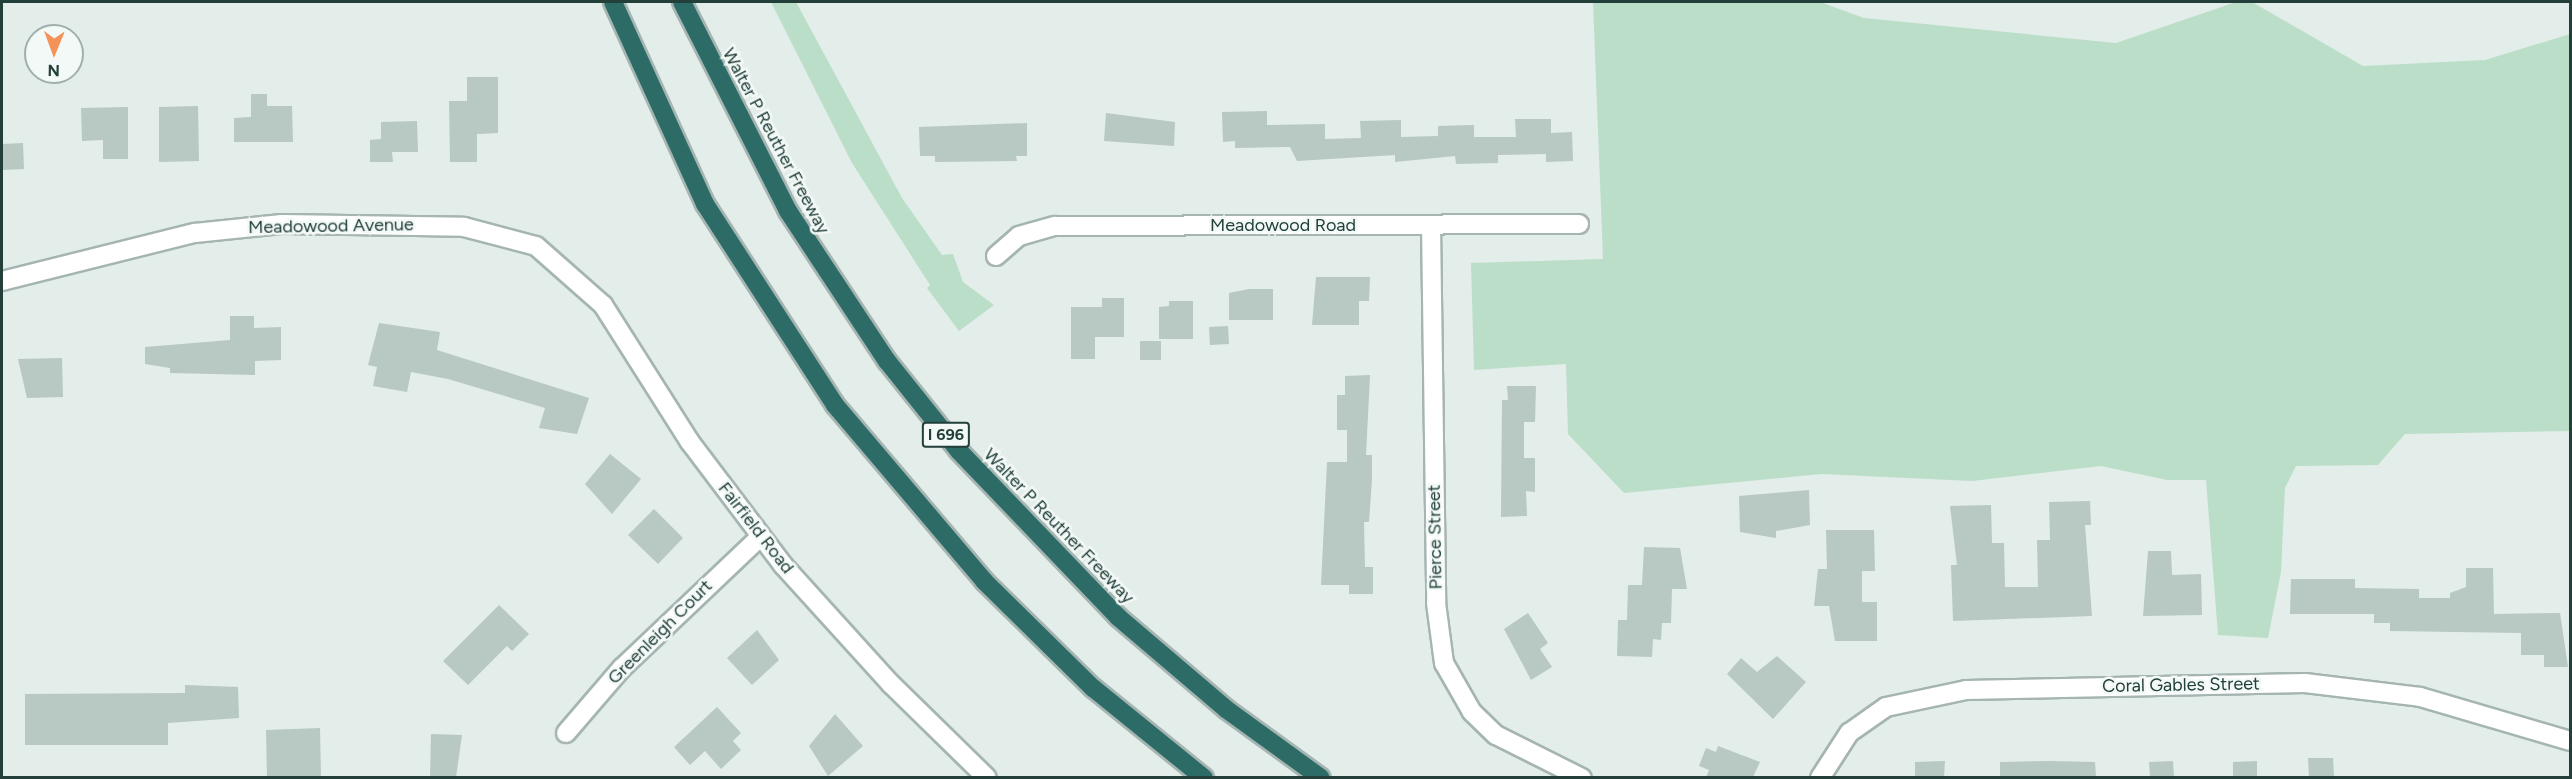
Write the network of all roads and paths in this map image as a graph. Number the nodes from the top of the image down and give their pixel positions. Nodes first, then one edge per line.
1 (613, 2) edge
2 (682, 2) edge
3 (1579, 224) dead end
4 (1431, 225) junction
5 (996, 256) dead end
6 (553, 257) joint
7 (2, 281) edge
8 (760, 537) junction
9 (566, 733) dead end
10 (2571, 741) edge
11 (987, 777) edge
12 (1204, 777) edge
13 (1321, 777) edge
14 (1582, 777) edge
15 (1820, 777) edge

1 - 12 highway
2 - 13 highway, Walter P Reuther Freeway / I 696
3 - 4 street, Meadowood Road
4 - 5 street, Meadowood Road
4 - 14 street, Pierce Street
6 - 7 street, Meadowood Avenue
6 - 8 street, Fairfield Road
8 - 9 street, Greenleigh Court
8 - 11 street, Fairfield Road
10 - 15 street, Coral Gables Street

